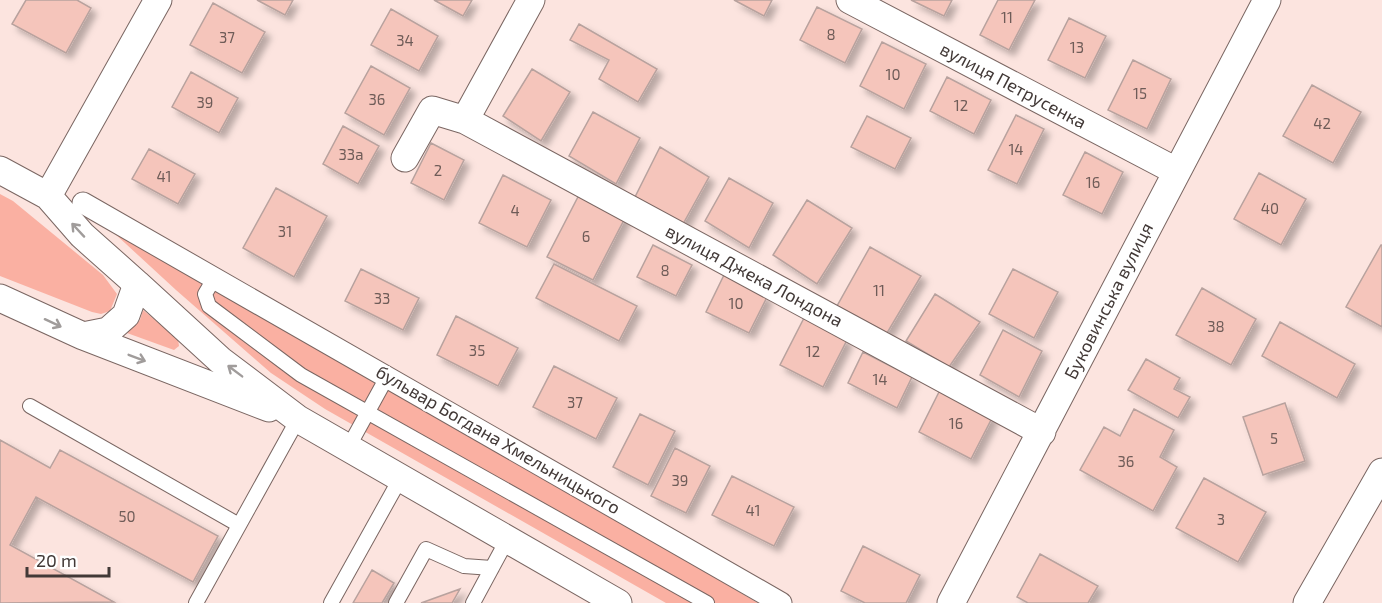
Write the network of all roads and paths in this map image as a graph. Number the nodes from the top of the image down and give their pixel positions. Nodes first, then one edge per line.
1 (158, 0) edge
2 (531, 0) edge
3 (850, 0) edge
4 (1267, 0) edge
5 (465, 120) junction
6 (405, 158) dead end
7 (0, 170) edge
8 (1176, 171) junction
9 (48, 196) junction
10 (83, 203) dead end
11 (215, 277) junction
12 (137, 284) junction
13 (0, 298) edge
14 (82, 336) junction
15 (387, 377) junction
16 (30, 406) dead end
17 (368, 412) junction
18 (298, 419) junction
19 (1042, 432) junction
20 (348, 448) junction
21 (1382, 472) edge
22 (400, 479) junction
23 (239, 525) junction
24 (507, 540) junction
25 (492, 568) junction
26 (196, 603) edge
27 (332, 603) edge
28 (396, 603) edge
29 (473, 603) edge
30 (618, 603) edge
31 (707, 603) edge
32 (781, 603) edge
33 (951, 603) edge
34 (1306, 603) edge

1 - 9 street
2 - 5 street
3 - 8 street, вулиця Петрусенка
4 - 8 street, Буковинська вулиця
5 - 6 street, вулиця Джека Лондона
5 - 19 street, вулиця Джека Лондона
7 - 9 street
8 - 19 street, Буковинська вулиця
12 -> 9 street
10 - 11 street, бульвар Богдана Хмельницького
11 - 15 street, бульвар Богдана Хмельницького
11 - 17 lane
12 - 14 street
18 -> 12 street
13 -> 14 street
14 -> 18 street
15 - 17 lane
15 - 32 street, бульвар Богдана Хмельницького
16 - 23 lane
17 - 20 lane
17 - 31 lane
18 - 20 street
18 - 23 lane
19 - 33 street, Буковинська вулиця
20 - 22 street
21 - 34 street
22 - 24 street
22 - 27 lane
23 - 26 lane
24 - 25 lane
24 - 30 street
25 - 28 lane
25 - 29 lane

